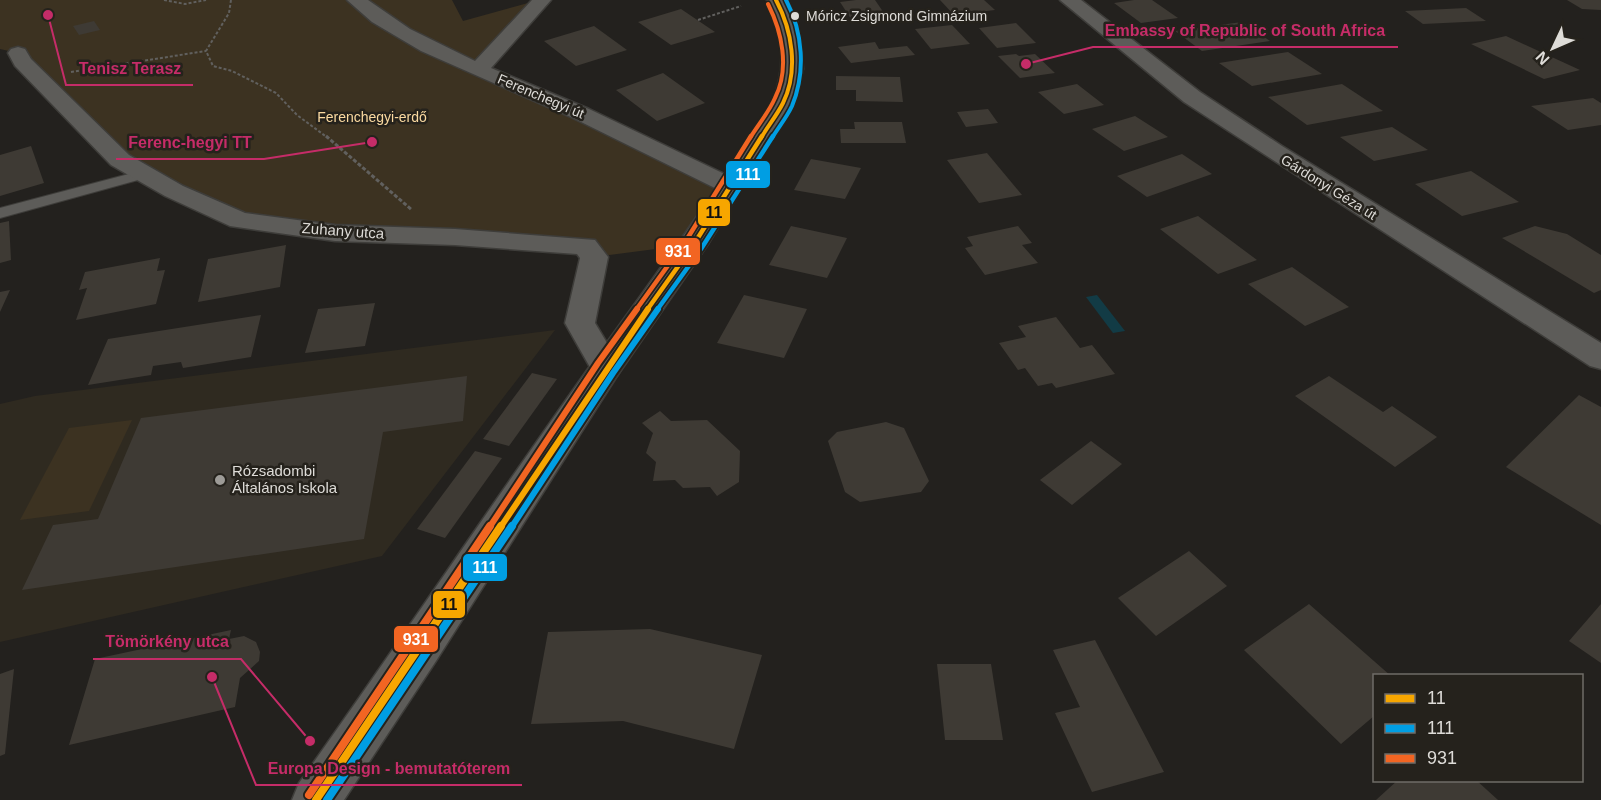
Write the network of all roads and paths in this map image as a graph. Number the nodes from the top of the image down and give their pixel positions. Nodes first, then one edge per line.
1 (164, 0) edge
2 (206, 0) edge
3 (231, 0) edge
4 (356, 0) edge
5 (542, 0) edge
6 (776, 0) edge
7 (1069, 0) edge
8 (741, 6) dead end
9 (698, 20) dead end
10 (206, 51) junction
11 (20, 62) edge
12 (479, 69) junction
13 (144, 174) junction
14 (730, 186) junction
15 (0, 213) edge
16 (455, 237) junction
17 (1601, 358) edge
18 (606, 368) junction
19 (316, 800) edge

1 - 2 path
3 - 10 path
4 - 12 street, Ferenchegyi út
5 - 12 street
6 - 14 street
7 - 17 street, Gárdonyi Géza út
8 - 9 path
10 - 11 path
10 - 16 path
11 - 13 street, Zuhany utca
12 - 14 street, Ferenchegyi út
13 - 15 lane
13 - 16 street, Zuhany utca
14 - 18 street
16 - 18 street, Zuhany utca
18 - 19 street

